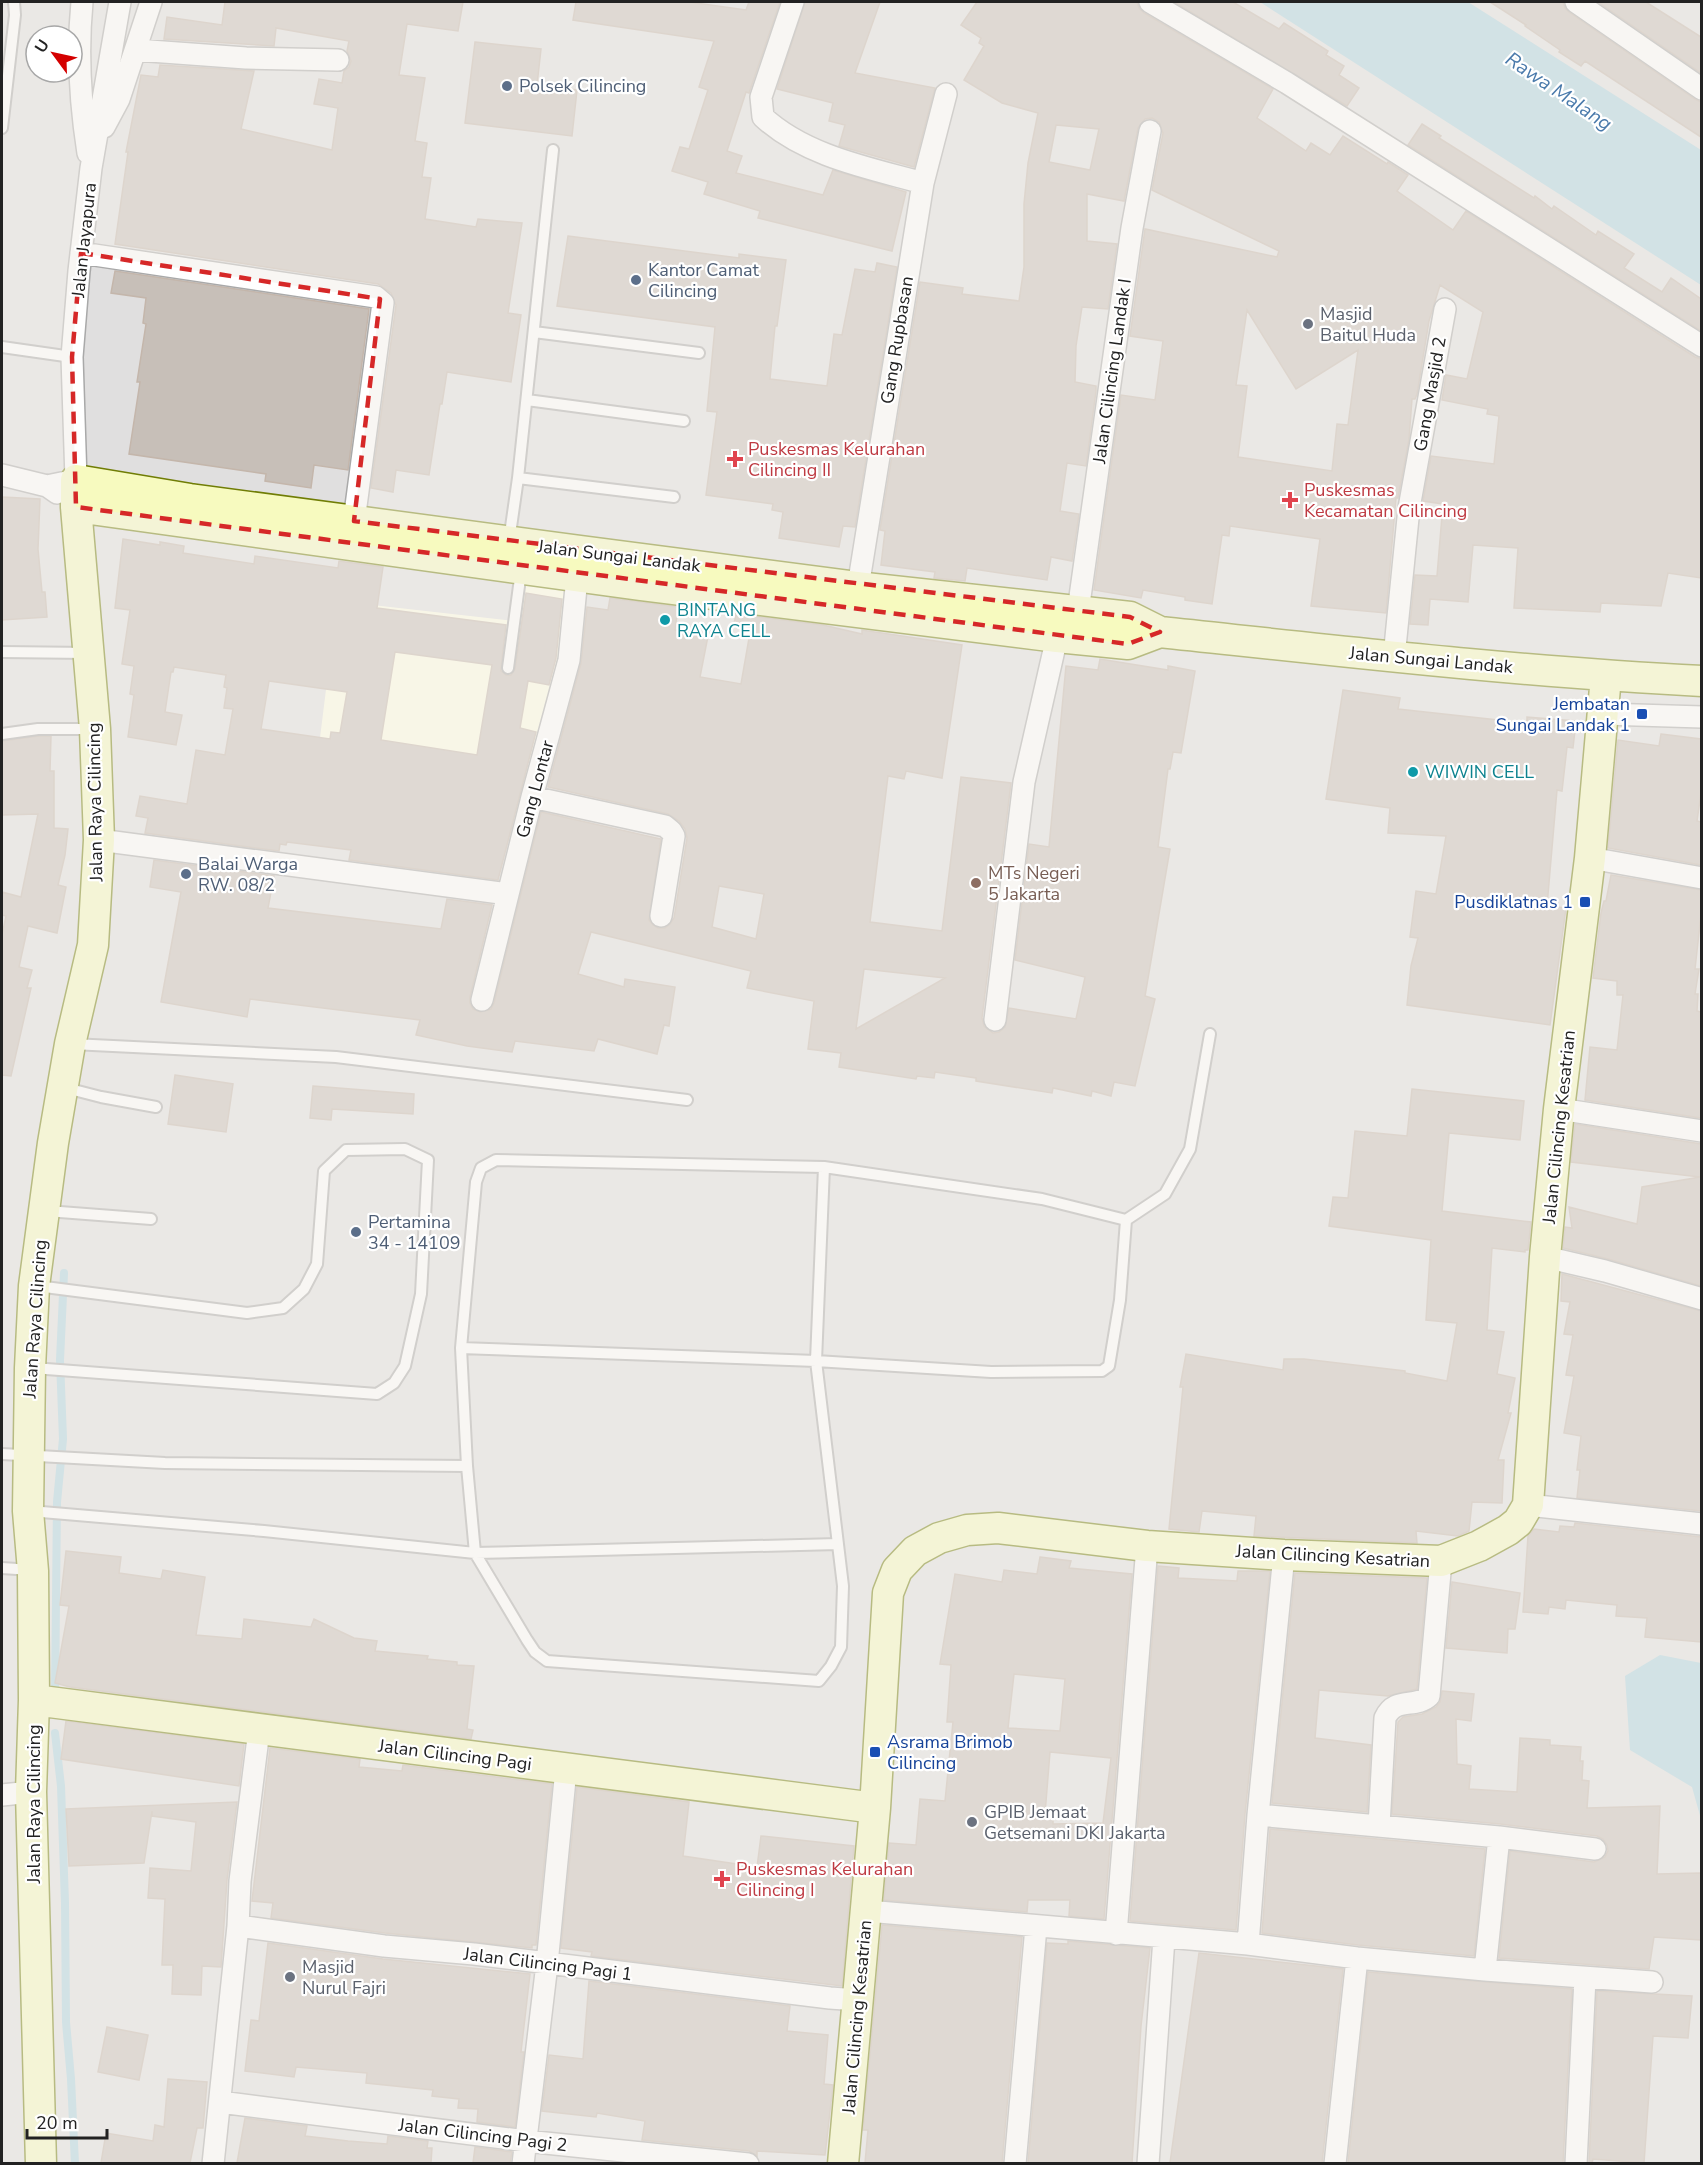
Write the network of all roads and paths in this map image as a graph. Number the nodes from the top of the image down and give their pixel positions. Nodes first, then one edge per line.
1 (14, 2) edge
2 (82, 2) edge
3 (120, 2) edge
4 (151, 2) edge
5 (794, 2) edge
6 (1150, 2) edge
7 (1576, 2) edge
8 (136, 50) junction
9 (338, 60) dead end
10 (1701, 89) edge
11 (946, 94) dead end
12 (2, 128) edge
13 (1150, 131) dead end
14 (97, 140) junction
15 (553, 150) dead end
16 (91, 168) junction
17 (923, 183) junction
18 (81, 253) junction
19 (1445, 309) dead end
20 (534, 332) junction
21 (1701, 346) edge
22 (2, 347) edge
23 (699, 353) dead end
24 (72, 357) junction
25 (527, 400) junction
26 (684, 421) dead end
27 (2, 475) edge
28 (518, 478) junction
29 (76, 493) junction
30 (674, 497) dead end
31 (354, 521) junction
32 (510, 557) junction
33 (578, 577) junction
34 (688, 578) junction
35 (858, 587) junction
36 (1078, 611) junction
37 (1160, 632) junction
38 (1057, 637) junction
39 (2, 652) edge
40 (88, 653) junction
41 (1394, 657) junction
42 (508, 668) dead end
43 (1606, 676) junction
44 (1701, 681) edge
45 (1604, 714) junction
46 (1701, 717) edge
47 (94, 729) junction
48 (2, 734) edge
49 (532, 797) junction
50 (99, 840) junction
51 (1590, 858) junction
52 (1701, 878) edge
53 (508, 894) junction
54 (661, 915) dead end
55 (482, 1000) dead end
56 (994, 1020) dead end
57 (1210, 1034) dead end
58 (70, 1044) junction
59 (62, 1088) junction
60 (687, 1100) dead end
61 (156, 1107) dead end
62 (1559, 1108) junction
63 (1701, 1131) edge
64 (824, 1167) junction
65 (44, 1211) junction
66 (151, 1220) dead end
67 (1126, 1220) junction
68 (1545, 1257) junction
69 (34, 1286) junction
70 (1701, 1299) edge
71 (461, 1348) junction
72 (816, 1361) junction
73 (30, 1368) junction
74 (15, 1455) edge
75 (467, 1466) junction
76 (1528, 1505) junction
77 (28, 1511) junction
78 (1701, 1524) edge
79 (838, 1544) junction
80 (1147, 1546) junction
81 (476, 1553) junction
82 (1284, 1555) junction
83 (1441, 1561) junction
84 (2, 1568) edge
85 (33, 1571) junction
86 (34, 1700) junction
87 (259, 1730) junction
88 (566, 1769) junction
89 (31, 1792) junction
90 (2, 1795) edge
91 (875, 1808) junction
92 (1258, 1815) junction
93 (1379, 1826) junction
94 (1498, 1837) junction
95 (1595, 1849) dead end
96 (867, 1911) junction
97 (238, 1926) junction
98 (1036, 1926) junction
99 (1116, 1934) junction
100 (1164, 1938) junction
101 (1248, 1944) junction
102 (1357, 1958) junction
103 (547, 1964) junction
104 (1485, 1970) junction
105 (1586, 1978) junction
106 (1652, 1982) dead end
107 (858, 2000) junction
108 (220, 2102) junction
109 (525, 2141) junction
110 (41, 2163) edge
111 (213, 2163) edge
112 (523, 2163) edge
113 (748, 2163) edge
114 (843, 2163) edge
115 (1015, 2163) edge
116 (1148, 2163) edge
117 (1335, 2163) edge
118 (1576, 2163) edge

1 - 12 lane
2 - 16 street
3 - 14 street, Jalan Jayapura
4 - 8 street
5 - 17 street
6 - 21 street
7 - 10 street
8 - 9 street
8 - 14 street
11 - 17 street, Gang Rupbasan
13 - 36 street, Jalan Cilincing Landak I
14 - 16 street, Jalan Jayapura
15 - 20 lane
16 - 18 street, Jalan Jayapura
17 - 35 street, Gang Rupbasan
18 - 24 street, Jalan Jayapura
18 - 31 street
19 - 41 street, Gang Masjid 2
20 - 23 lane
20 - 25 lane
22 - 24 lane
24 - 29 street, Jalan Jayapura
25 - 26 lane
25 - 28 lane
27 - 29 street
28 - 30 lane
28 - 32 lane
29 - 31 street, Jalan Sungai Landak
29 - 32 street, Jalan Sungai Landak
29 - 40 street, Jalan Raya Cilincing
31 - 32 street, Jalan Sungai Landak
32 - 33 street, Jalan Sungai Landak
32 - 34 street, Jalan Sungai Landak
32 - 42 lane
33 - 34 street, Jalan Sungai Landak
33 - 49 street, Gang Lontar
34 - 35 street, Jalan Sungai Landak
34 - 38 street, Jalan Sungai Landak
35 - 36 street, Jalan Sungai Landak
36 - 37 street, Jalan Sungai Landak
37 - 38 street, Jalan Sungai Landak
37 - 41 street, Jalan Sungai Landak
38 - 56 street
39 - 40 lane
40 - 47 street, Jalan Raya Cilincing
41 - 43 street, Jalan Sungai Landak
43 - 44 street, Jalan Sungai Landak
43 - 45 street, Jalan Cilincing Kesatrian
45 - 46 street
45 - 51 street, Jalan Cilincing Kesatrian
47 - 48 lane
47 - 50 street, Jalan Raya Cilincing
49 - 53 street, Gang Lontar
49 - 54 street
50 - 53 street
50 - 58 street, Jalan Raya Cilincing
51 - 52 street
51 - 62 street, Jalan Cilincing Kesatrian
53 - 55 street, Gang Lontar
57 - 67 lane
58 - 59 street, Jalan Raya Cilincing
58 - 60 lane
59 - 61 lane
59 - 65 street, Jalan Raya Cilincing
62 - 63 street
62 - 68 street, Jalan Cilincing Kesatrian
64 - 67 lane
64 - 71 lane
64 - 72 lane
65 - 66 lane
65 - 69 street, Jalan Raya Cilincing
67 - 72 lane
68 - 70 street
68 - 76 street, Jalan Cilincing Kesatrian
69 - 73 street, Jalan Raya Cilincing
69 - 73 lane
71 - 72 lane
71 - 75 lane
72 - 79 lane
73 - 74 street, Jalan Raya Cilincing
74 - 75 lane
74 - 77 street, Jalan Raya Cilincing
75 - 81 lane
76 - 78 street
76 - 83 street, Jalan Cilincing Kesatrian
77 - 81 lane
77 - 85 street, Jalan Raya Cilincing
79 - 81 lane
79 - 81 lane
80 - 82 street, Jalan Cilincing Kesatrian
80 - 91 street, Jalan Cilincing Kesatrian
80 - 99 street
82 - 83 street, Jalan Cilincing Kesatrian
82 - 92 street
83 - 93 street
84 - 85 lane
85 - 86 street, Jalan Raya Cilincing
86 - 87 street, Jalan Cilincing Pagi
86 - 89 street, Jalan Raya Cilincing
87 - 88 street, Jalan Cilincing Pagi
87 - 97 street
88 - 91 street, Jalan Cilincing Pagi
88 - 103 street
89 - 90 street
89 - 110 street, Jalan Raya Cilincing
91 - 96 street, Jalan Cilincing Kesatrian
92 - 93 street
92 - 101 street
93 - 94 street
94 - 95 street
94 - 104 street
96 - 98 street
96 - 107 street, Jalan Cilincing Kesatrian
97 - 103 street, Jalan Cilincing Pagi 1
97 - 108 street
98 - 99 street
98 - 115 street
99 - 100 street
100 - 101 street
100 - 116 street
101 - 102 street
102 - 104 street
102 - 117 street
103 - 107 street, Jalan Cilincing Pagi 1
103 - 109 street
104 - 105 street
105 - 106 street
105 - 118 street
107 - 114 street, Jalan Cilincing Kesatrian
108 - 109 street, Jalan Cilincing Pagi 2
108 - 111 street
109 - 112 street
109 - 113 street, Jalan Cilincing Pagi 2

